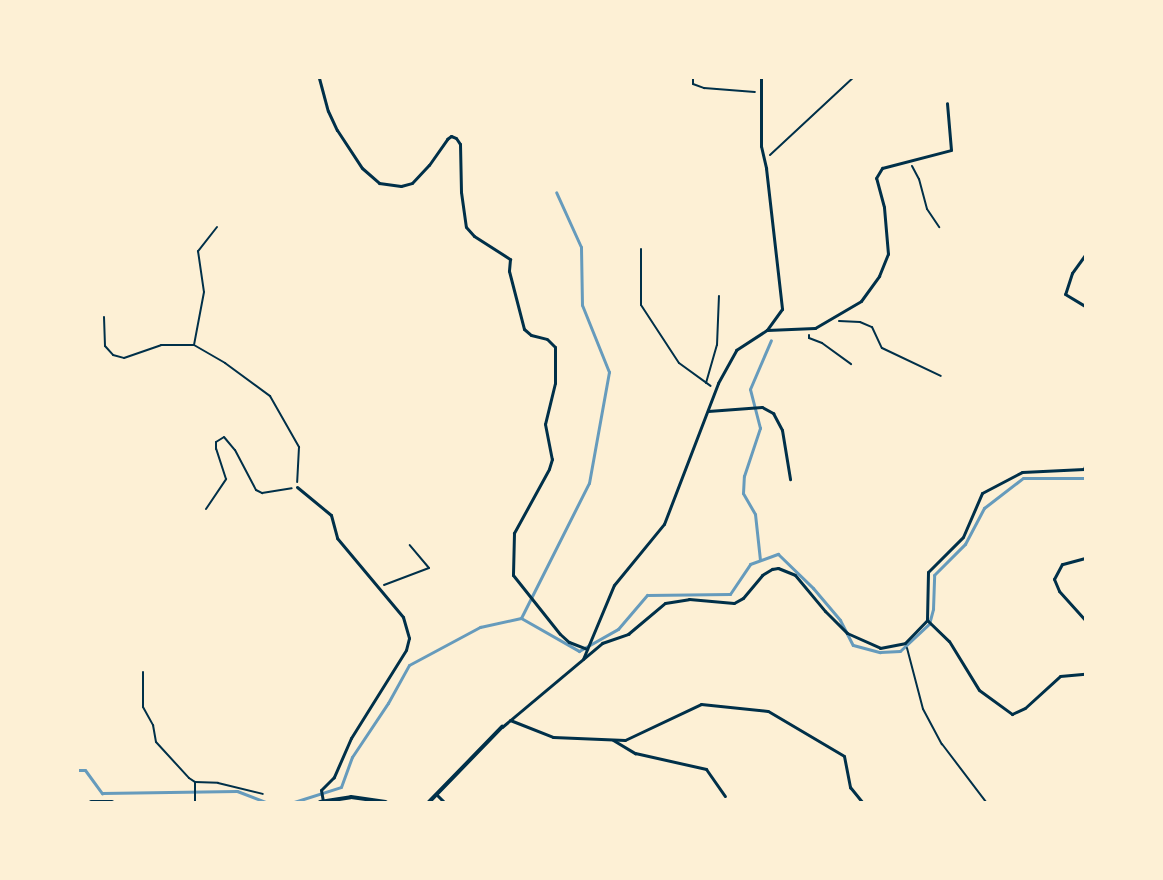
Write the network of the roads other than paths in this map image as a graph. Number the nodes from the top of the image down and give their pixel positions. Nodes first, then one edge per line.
1 (319, 78) edge
2 (761, 78) edge
3 (947, 103) dead end
4 (1085, 137) edge
5 (1085, 142) edge
6 (1085, 255) edge
7 (1085, 306) edge
8 (767, 330) junction
9 (708, 411) junction
10 (1085, 466) edge
11 (790, 479) dead end
12 (297, 487) road end
13 (1085, 558) edge
14 (927, 620) junction
15 (1085, 620) edge
16 (587, 649) junction
17 (582, 660) junction
18 (1085, 674) edge
19 (510, 720) junction
20 (502, 727) joint
21 (612, 740) junction
22 (437, 795) junction
23 (725, 796) dead end
24 (339, 801) edge
25 (91, 802) edge
26 (112, 802) edge
27 (321, 802) edge
28 (386, 802) edge
29 (429, 802) edge
30 (444, 802) edge
31 (862, 802) edge

1 - 16 lane
2 - 8 lane
3 - 8 lane
4 - 5 lane
6 - 7 lane
8 - 9 lane
9 - 11 lane
9 - 16 lane
10 - 14 lane
12 - 27 lane
13 - 15 lane
14 - 17 lane
14 - 18 lane
16 - 17 lane
17 - 19 lane
19 - 20 lane
19 - 21 lane
20 - 22 street
21 - 23 lane
21 - 31 lane
22 - 29 street
22 - 30 lane
24 - 27 street
24 - 28 street
25 - 26 street

